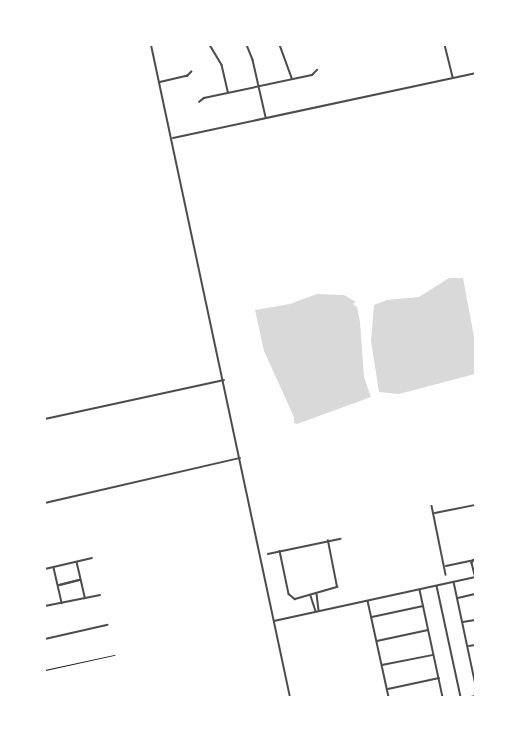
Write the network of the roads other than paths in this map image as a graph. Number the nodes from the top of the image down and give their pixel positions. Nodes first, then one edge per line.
1 (151, 45) edge
2 (210, 45) edge
3 (247, 45) edge
4 (280, 45) edge
5 (444, 45) edge
6 (317, 70) dead end
7 (191, 72) dead end
8 (475, 73) edge
9 (453, 77) junction
10 (292, 79) junction
11 (160, 82) junction
12 (259, 86) junction
13 (228, 93) junction
14 (199, 102) dead end
15 (266, 118) junction
16 (172, 139) junction
17 (224, 380) junction
18 (45, 418) edge
19 (240, 458) junction
20 (45, 503) edge
21 (475, 505) edge
22 (432, 506) dead end
23 (434, 514) junction
24 (340, 539) dead end
25 (328, 541) junction
26 (280, 551) junction
27 (268, 554) dead end
28 (92, 558) dead end
29 (475, 560) edge
30 (77, 562) junction
31 (445, 566) junction
32 (54, 567) junction
33 (45, 569) edge
34 (446, 575) dead end
35 (475, 576) edge
36 (80, 580) junction
37 (453, 581) junction
38 (59, 585) junction
39 (437, 585) junction
40 (420, 589) junction
41 (317, 594) junction
42 (475, 594) edge
43 (100, 595) dead end
44 (311, 595) junction
45 (85, 598) junction
46 (457, 598) junction
47 (368, 600) junction
48 (319, 601) junction
49 (313, 602) junction
50 (62, 603) junction
51 (423, 606) junction
52 (45, 607) edge
53 (318, 612) junction
54 (372, 617) junction
55 (475, 620) edge
56 (274, 621) junction
57 (462, 622) junction
58 (107, 625) dead end
59 (429, 630) junction
60 (45, 639) edge
61 (377, 642) junction
62 (475, 645) edge
63 (468, 647) junction
64 (434, 654) junction
65 (382, 665) junction
66 (474, 671) edge
67 (439, 678) junction
68 (475, 681) edge
69 (387, 690) junction
70 (475, 696) edge
71 (290, 697) edge
72 (389, 697) edge
73 (443, 697) edge
74 (461, 697) edge
75 (471, 697) edge

1 - 11 street
2 - 13 street
3 - 12 street
4 - 10 street
5 - 9 street
6 - 10 street
7 - 11 street
8 - 9 street
9 - 15 street
10 - 12 street
11 - 16 street
12 - 13 street
12 - 15 street
13 - 14 street
15 - 16 street
16 - 17 street
17 - 18 street
17 - 19 street
19 - 20 street
19 - 56 street
21 - 23 street
22 - 23 street
23 - 31 street
24 - 25 street
25 - 26 street
25 - 41 street
26 - 27 street
26 - 44 street
28 - 30 street
29 - 31 street
29 - 35 street
30 - 32 street
30 - 36 street
31 - 34 street
32 - 33 street
32 - 38 street
35 - 37 street
36 - 38 street
36 - 45 street
37 - 39 street
37 - 46 street
38 - 50 street
39 - 40 street
39 - 74 street
40 - 47 street
40 - 51 street
41 - 44 street
41 - 48 street
42 - 46 street
43 - 45 street
44 - 49 street
45 - 50 street
46 - 57 street
47 - 53 street
47 - 54 street
48 - 49 street
48 - 53 street
49 - 53 street
50 - 52 street
51 - 54 street
51 - 59 street
53 - 56 street
54 - 61 street
55 - 57 street
56 - 71 street
57 - 63 street
58 - 60 street
59 - 61 street
59 - 64 street
61 - 65 street
62 - 63 street
63 - 66 street
64 - 65 street
64 - 67 street
65 - 69 street
66 - 68 street
67 - 69 street
67 - 73 street
69 - 72 street
70 - 75 street

